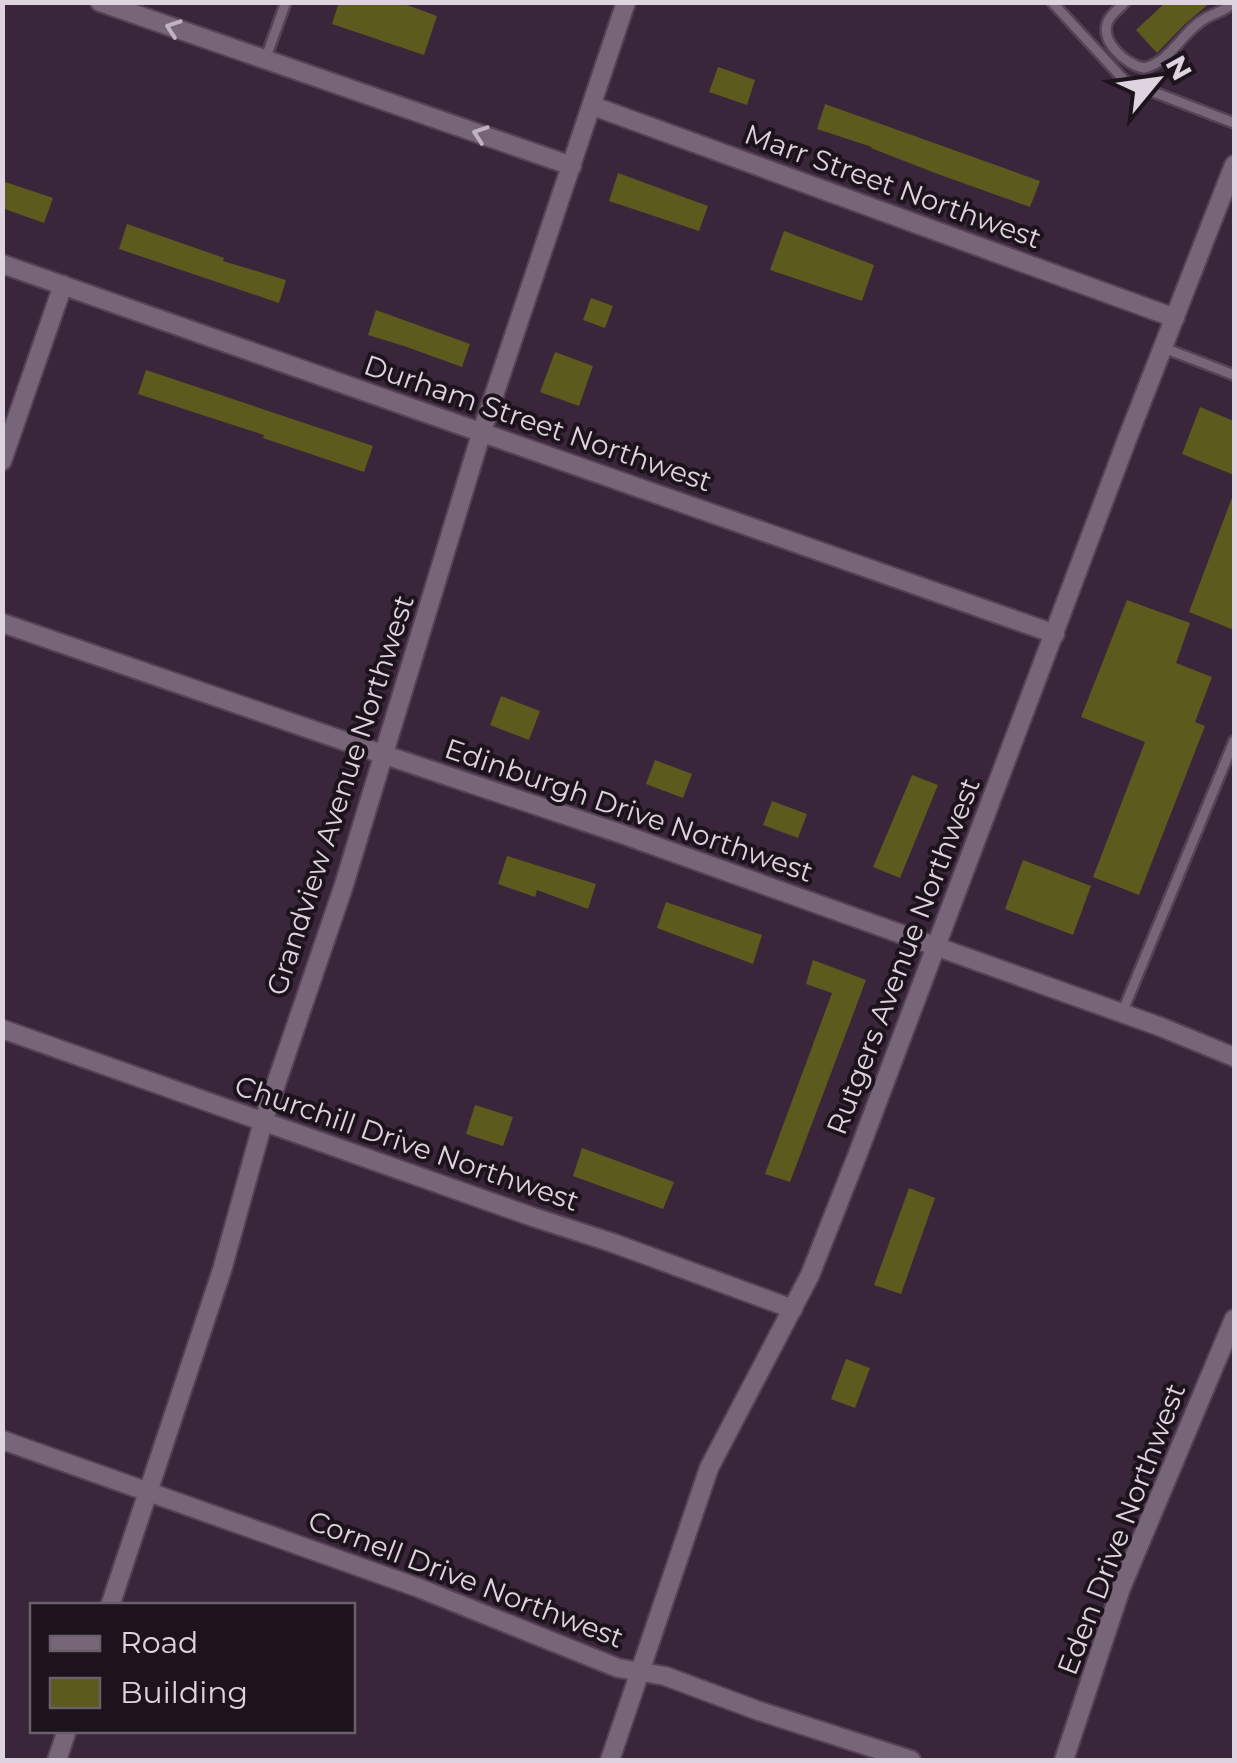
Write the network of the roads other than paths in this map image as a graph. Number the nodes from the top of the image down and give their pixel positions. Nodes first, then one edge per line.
1 (100, 2) edge
2 (286, 2) edge
3 (626, 2) edge
4 (1052, 2) edge
5 (1126, 2) edge
6 (1234, 2) edge
7 (266, 60) junction
8 (593, 106) junction
9 (1234, 123) edge
10 (1234, 165) edge
11 (572, 166) junction
12 (2, 264) edge
13 (62, 285) junction
14 (1176, 318) junction
15 (1164, 348) junction
16 (1234, 375) edge
17 (482, 431) junction
18 (2, 461) edge
19 (2, 622) edge
20 (1055, 634) junction
21 (1234, 741) edge
22 (385, 755) junction
23 (935, 946) junction
24 (1122, 1013) junction
25 (2, 1029) edge
26 (1234, 1057) edge
27 (263, 1122) junction
28 (792, 1309) junction
29 (1234, 1319) edge
30 (2, 1440) edge
31 (150, 1491) junction
32 (111, 1603) edge
33 (638, 1672) junction
34 (66, 1733) edge
35 (56, 1760) edge
36 (610, 1760) edge
37 (912, 1760) edge
38 (1064, 1760) edge

7 -> 1 street
2 - 7 lane
3 - 8 street, Grandview Avenue Northwest
4 - 9 lane
5 - 6 lane
11 -> 7 street
8 - 11 street, Grandview Avenue Northwest
8 - 14 street, Marr Street Northwest
10 - 14 street, Rutgers Avenue Northwest
11 - 17 street, Grandview Avenue Northwest
12 - 13 street, Durham Street Northwest
13 - 17 street, Durham Street Northwest
13 - 18 street
14 - 15 street, Rutgers Avenue Northwest
15 - 16 lane
15 - 20 street, Rutgers Avenue Northwest
17 - 20 street, Durham Street Northwest
17 - 22 street, Grandview Avenue Northwest
19 - 22 street, Edinburgh Drive Northwest
20 - 23 street, Rutgers Avenue Northwest
21 - 24 lane
22 - 23 street, Edinburgh Drive Northwest
22 - 27 street, Grandview Avenue Northwest
23 - 24 street, Edinburgh Drive Northwest
23 - 28 street, Rutgers Avenue Northwest
24 - 26 street, Edinburgh Drive Northwest
25 - 27 street, Churchill Drive Northwest
27 - 28 street, Churchill Drive Northwest
27 - 31 street, Grandview Avenue Northwest
28 - 33 street, Rutgers Avenue Northwest
29 - 38 street, Eden Drive Northwest
30 - 31 street, Cornell Drive Northwest
31 - 32 street, Grandview Avenue Northwest
31 - 33 street, Cornell Drive Northwest
33 - 36 street, Rutgers Avenue Northwest
33 - 37 street, Cornell Drive Northwest
34 - 35 street

